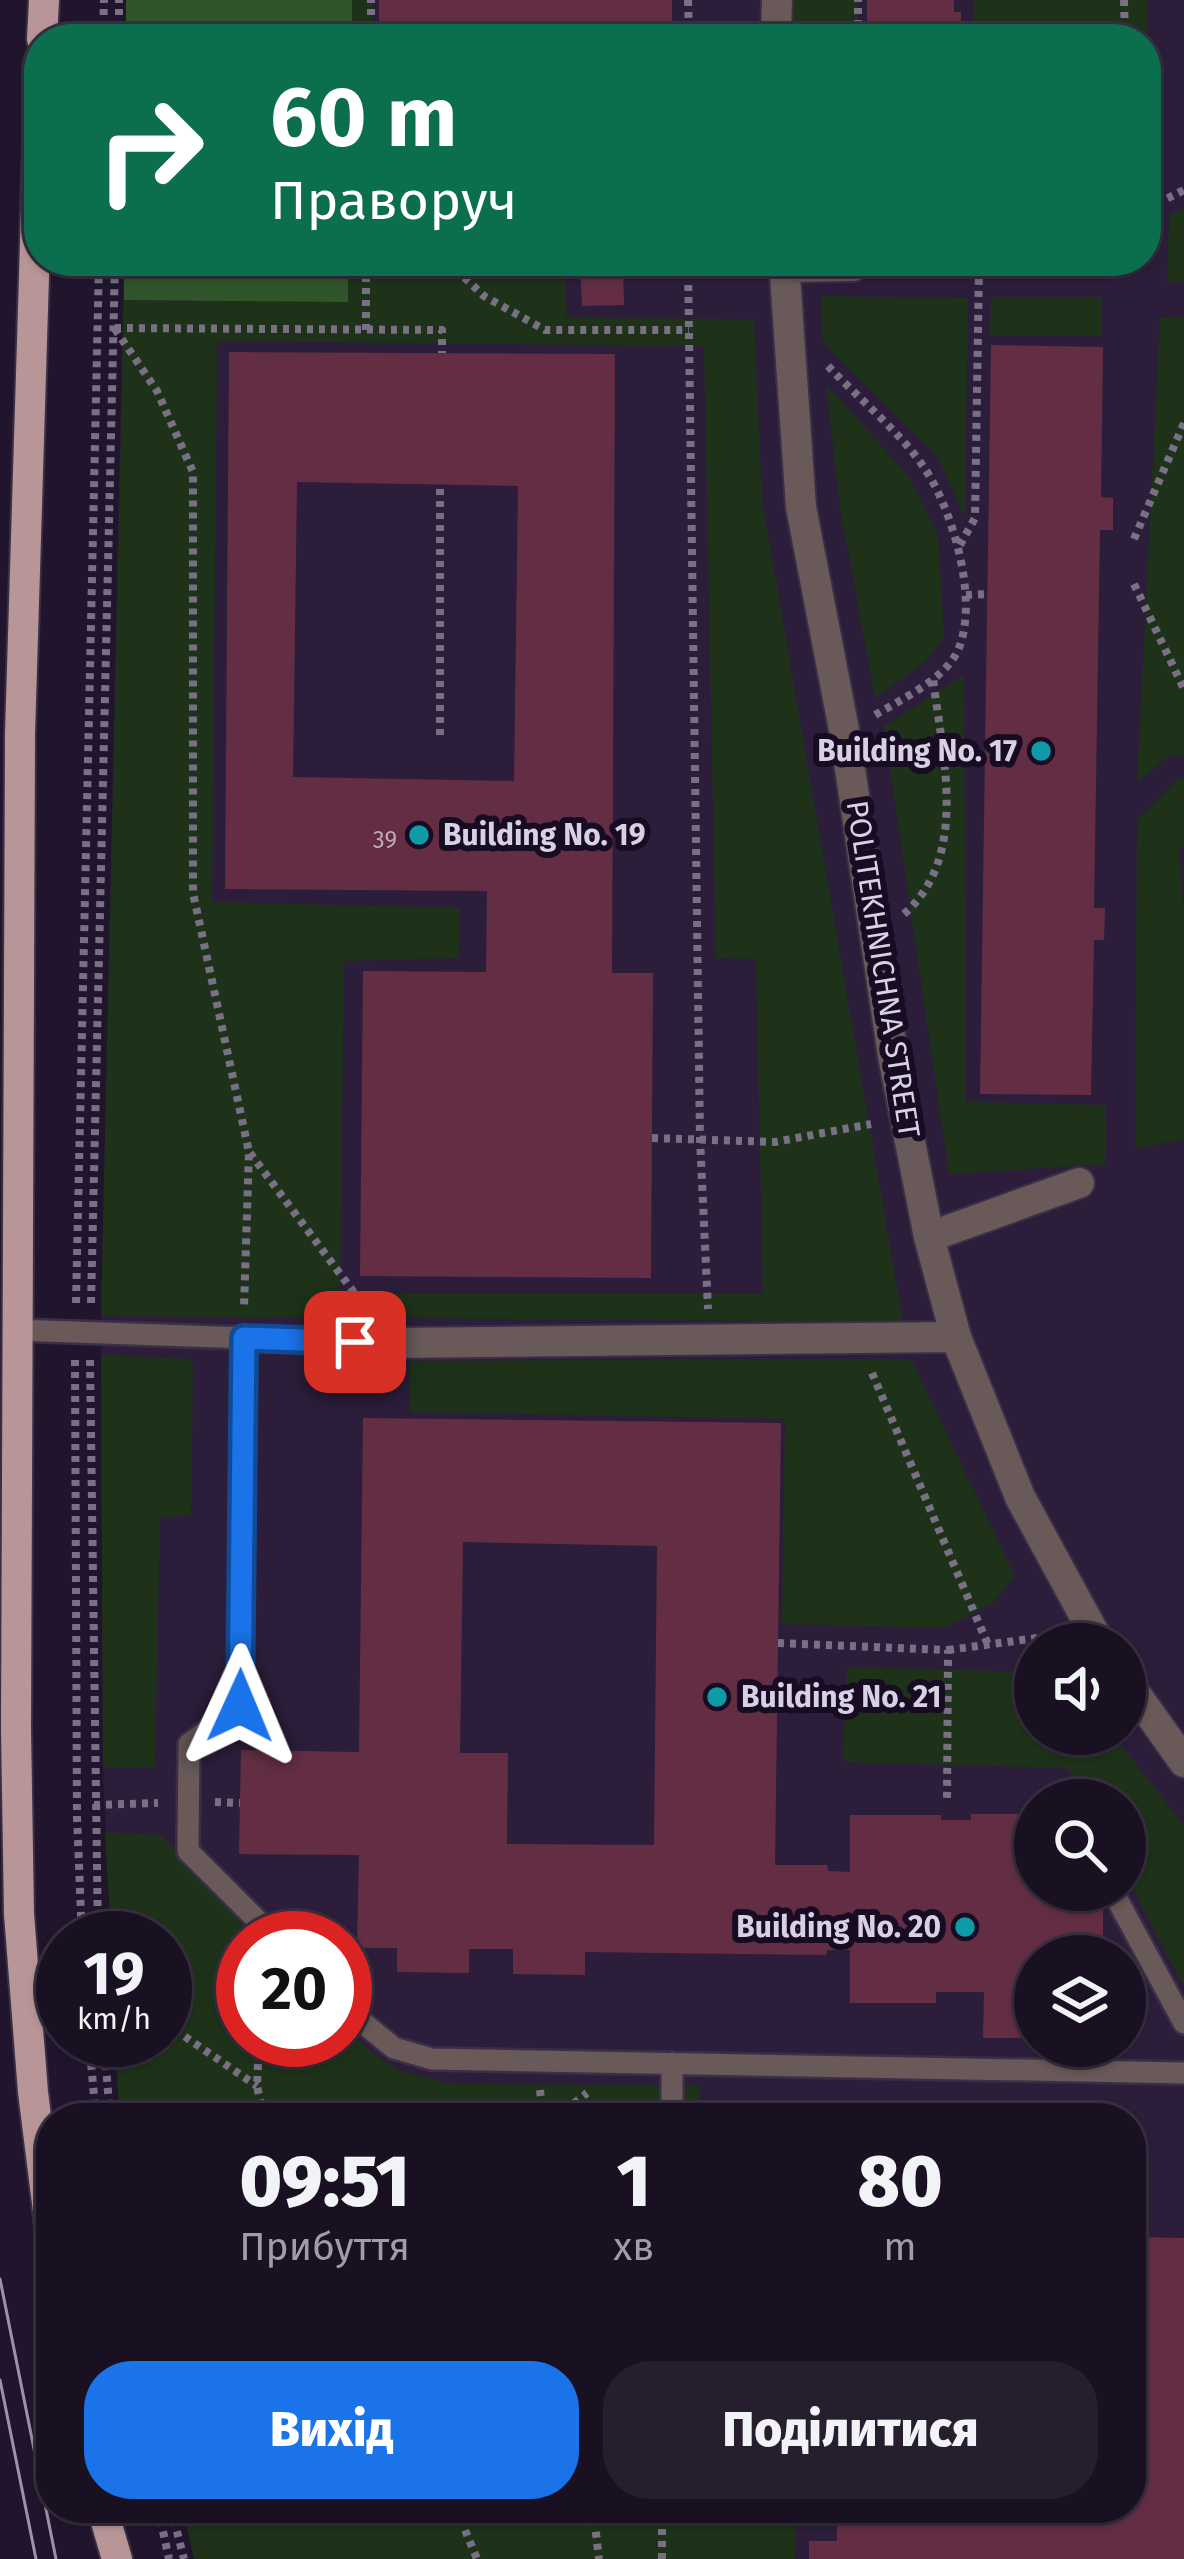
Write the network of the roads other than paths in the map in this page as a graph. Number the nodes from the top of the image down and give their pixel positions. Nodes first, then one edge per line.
1 (34, 276) edge
2 (785, 276) edge
3 (1079, 1183) dead end
4 (929, 1237) junction
5 (15, 1330) junction
6 (956, 1337) junction
7 (244, 1338) junction
8 (392, 1343) joint
9 (1088, 1623) edge
10 (1146, 1709) edge
11 (1184, 1762) edge
12 (248, 1911) edge
13 (1123, 1911) edge
14 (1184, 2023) edge
15 (372, 2030) edge
16 (672, 2063) junction
17 (1184, 2073) edge
18 (672, 2103) edge
19 (36, 2116) edge
20 (106, 2523) edge
21 (117, 2559) edge

1 - 5 main road
2 - 4 street, POLITEKHNICHNA STREET
3 - 4 street
4 - 6 street, POLITEKHNICHNA STREET
5 - 7 lane
5 - 19 main road
6 - 8 street
6 - 9 street, POLITEKHNICHNA STREET
7 - 8 lane
7 - 12 lane
10 - 11 street
13 - 14 lane
15 - 16 lane
16 - 17 lane
16 - 18 lane
20 - 21 main road

